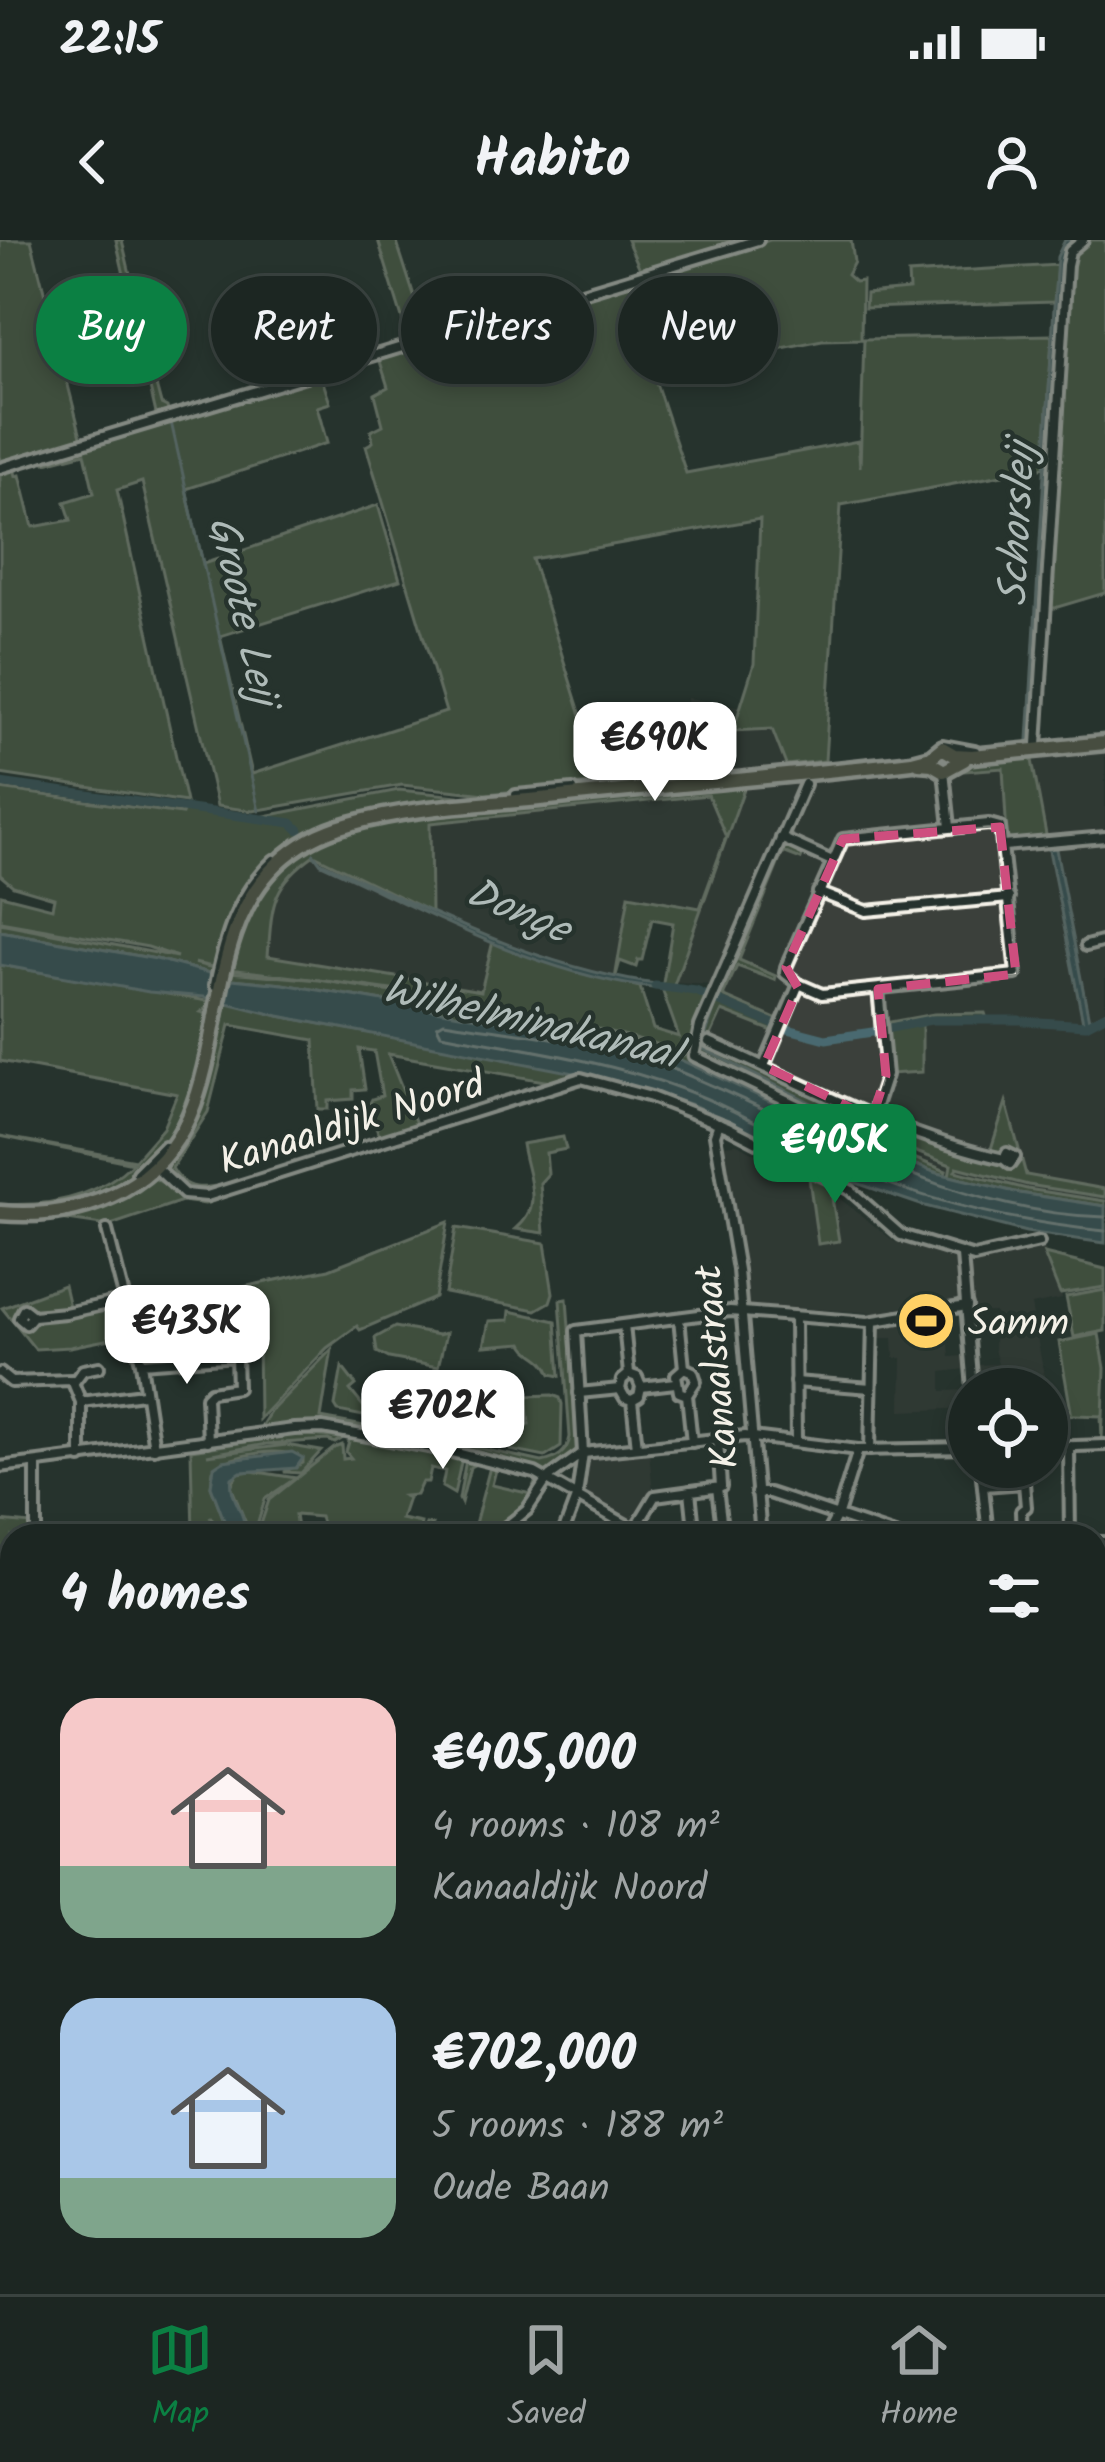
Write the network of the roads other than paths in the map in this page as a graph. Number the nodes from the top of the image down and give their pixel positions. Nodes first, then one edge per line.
1 (758, 240) edge
2 (1083, 240) edge
3 (0, 468) edge
4 (1105, 741) edge
5 (1037, 745) junction
6 (888, 762) junction
7 (943, 762) junction
8 (805, 784) dead end
9 (950, 827) junction
10 (1105, 837) edge
11 (781, 838) junction
12 (1004, 846) junction
13 (832, 861) junction
14 (818, 892) junction
15 (1009, 898) junction
16 (1105, 941) edge
17 (1086, 946) dead end
18 (799, 984) junction
19 (878, 989) junction
20 (709, 1042) dead end
21 (764, 1066) junction
22 (872, 1118) junction
23 (832, 1122) dead end
24 (718, 1123) junction
25 (1004, 1160) dead end
26 (151, 1163) junction
27 (0, 1211) edge
28 (107, 1230) dead end
29 (1039, 1242) dead end
30 (962, 1255) junction
31 (126, 1300) junction
32 (967, 1306) junction
33 (743, 1312) junction
34 (33, 1316) dead end
35 (679, 1318) junction
36 (795, 1318) junction
37 (873, 1322) junction
38 (624, 1324) junction
39 (141, 1364) junction
40 (99, 1367) dead end
41 (971, 1368) edge
42 (684, 1369) junction
43 (0, 1373) edge
44 (629, 1374) junction
45 (74, 1382) junction
46 (795, 1382) junction
47 (675, 1383) junction
48 (641, 1387) junction
49 (872, 1388) junction
50 (620, 1389) junction
51 (143, 1394) junction
52 (579, 1394) junction
53 (687, 1395) junction
54 (632, 1400) junction
55 (81, 1402) junction
56 (752, 1437) junction
57 (718, 1439) junction
58 (208, 1441) junction
59 (692, 1442) junction
60 (796, 1442) junction
61 (1105, 1445) edge
62 (1070, 1446) joint
63 (638, 1447) junction
64 (154, 1448) junction
65 (948, 1448) edge
66 (858, 1450) junction
67 (870, 1450) junction
68 (584, 1453) junction
69 (81, 1457) junction
70 (36, 1463) junction
71 (0, 1467) edge
72 (548, 1478) junction
73 (717, 1488) junction
74 (984, 1488) edge
75 (1024, 1488) edge
76 (690, 1491) junction
77 (757, 1493) junction
78 (577, 1496) junction
79 (836, 1516) junction
80 (36, 1524) edge
81 (512, 1524) edge
82 (566, 1524) edge
83 (626, 1524) edge
84 (638, 1524) edge
85 (693, 1524) edge
86 (722, 1524) edge
87 (760, 1524) edge
88 (832, 1524) edge
89 (861, 1524) edge
90 (987, 1524) edge
91 (1022, 1524) edge
92 (1070, 1524) edge

1 - 3 street
2 - 5 street
4 - 5 street
4 - 7 main road
5 - 6 street
6 - 7 main road
6 - 26 main road
7 - 9 street
8 - 11 street
9 - 12 street
9 - 13 street
10 - 12 street
11 - 13 street
11 - 23 street
12 - 15 street
13 - 14 street
14 - 15 street
14 - 18 street
15 - 19 street
16 - 17 street
18 - 19 street
18 - 21 street
19 - 22 street
20 - 21 street
21 - 22 street
22 - 25 street
24 - 26 street, Kanaaldijk Noord
24 - 30 street, Kanaaldijk Noord
24 - 33 street, Kanaalstraat
26 - 27 main road
28 - 31 street
29 - 30 street, Kanaaldijk Noord
30 - 32 street
31 - 34 street
31 - 39 street
32 - 37 street
32 - 41 street
33 - 35 street
33 - 36 street
33 - 56 street, Kanaalstraat
35 - 38 street
35 - 42 street
36 - 37 street
36 - 46 street
37 - 49 street
38 - 44 street
38 - 52 street
39 - 51 street
39 - 58 street
40 - 45 street
42 - 47 street
42 - 53 street
43 - 45 street
44 - 48 street
44 - 50 street
45 - 55 street
46 - 49 street
46 - 60 street
47 - 48 street
47 - 53 street
48 - 54 street
49 - 67 street
50 - 52 street
50 - 54 street
51 - 55 street
51 - 64 street
52 - 68 street
53 - 59 street
54 - 63 street
55 - 69 street
56 - 57 street
56 - 60 street
56 - 77 street, Kanaalstraat
57 - 59 street
57 - 73 street
58 - 64 street
58 - 72 street
59 - 63 street
60 - 66 street
61 - 62 street
62 - 92 street
63 - 68 street
64 - 69 street
65 - 67 street
66 - 67 street
66 - 79 street
68 - 72 street
68 - 78 street
69 - 70 street
70 - 71 street
70 - 80 street
72 - 78 street
72 - 81 street
73 - 76 street
73 - 86 street
74 - 90 street
75 - 91 street
76 - 84 street
76 - 85 street
77 - 79 street
77 - 87 street, Kanaalstraat
78 - 82 street
78 - 83 street
79 - 88 street
79 - 89 street

